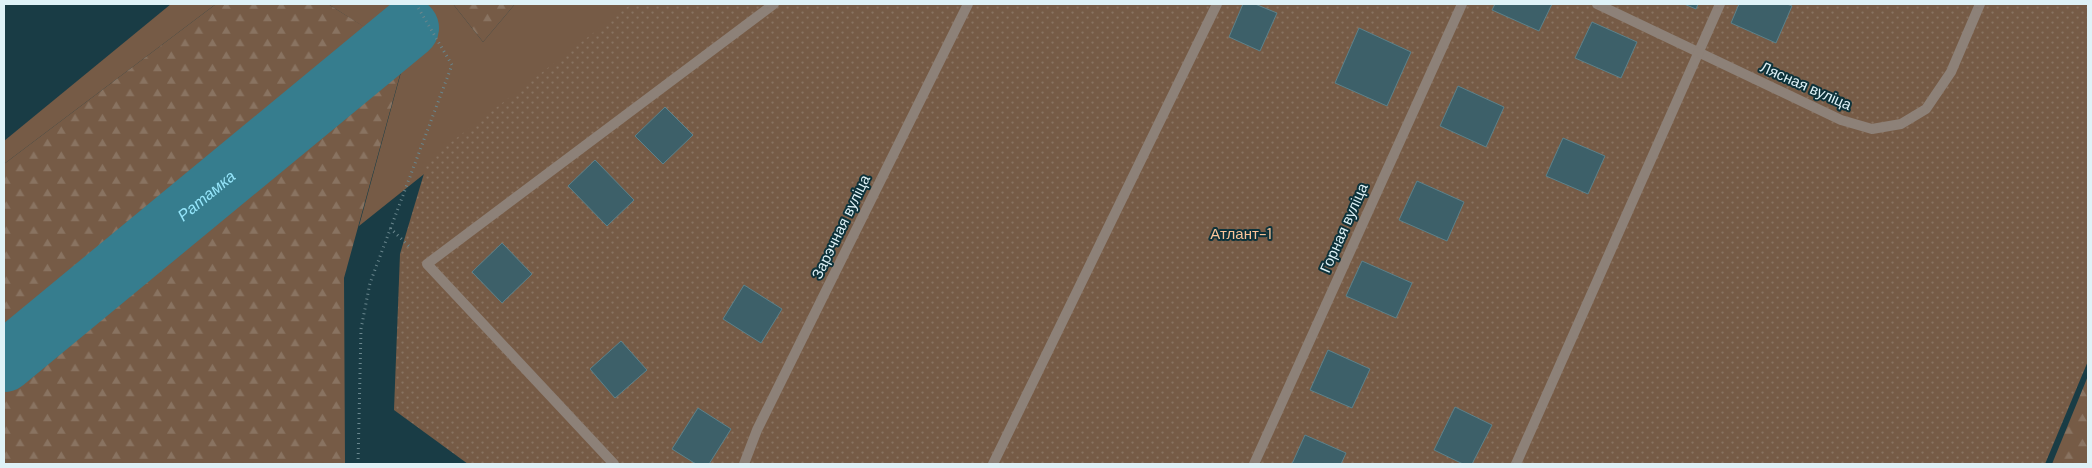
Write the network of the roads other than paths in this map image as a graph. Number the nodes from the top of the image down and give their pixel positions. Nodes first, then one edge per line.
1 (774, 4) edge
2 (968, 4) edge
3 (1218, 4) edge
4 (1462, 4) edge
5 (1597, 4) edge
6 (1720, 4) edge
7 (1980, 4) edge
8 (1698, 53) junction
9 (614, 464) edge
10 (744, 464) edge
11 (993, 464) edge
12 (1254, 464) edge
13 (1516, 464) edge

1 - 9 lane
2 - 10 lane, Зарэчная вуліца
3 - 11 lane
4 - 12 lane, Горная вуліца
5 - 8 lane, Лясная вуліца
6 - 8 lane
7 - 8 lane, Лясная вуліца
8 - 13 lane

